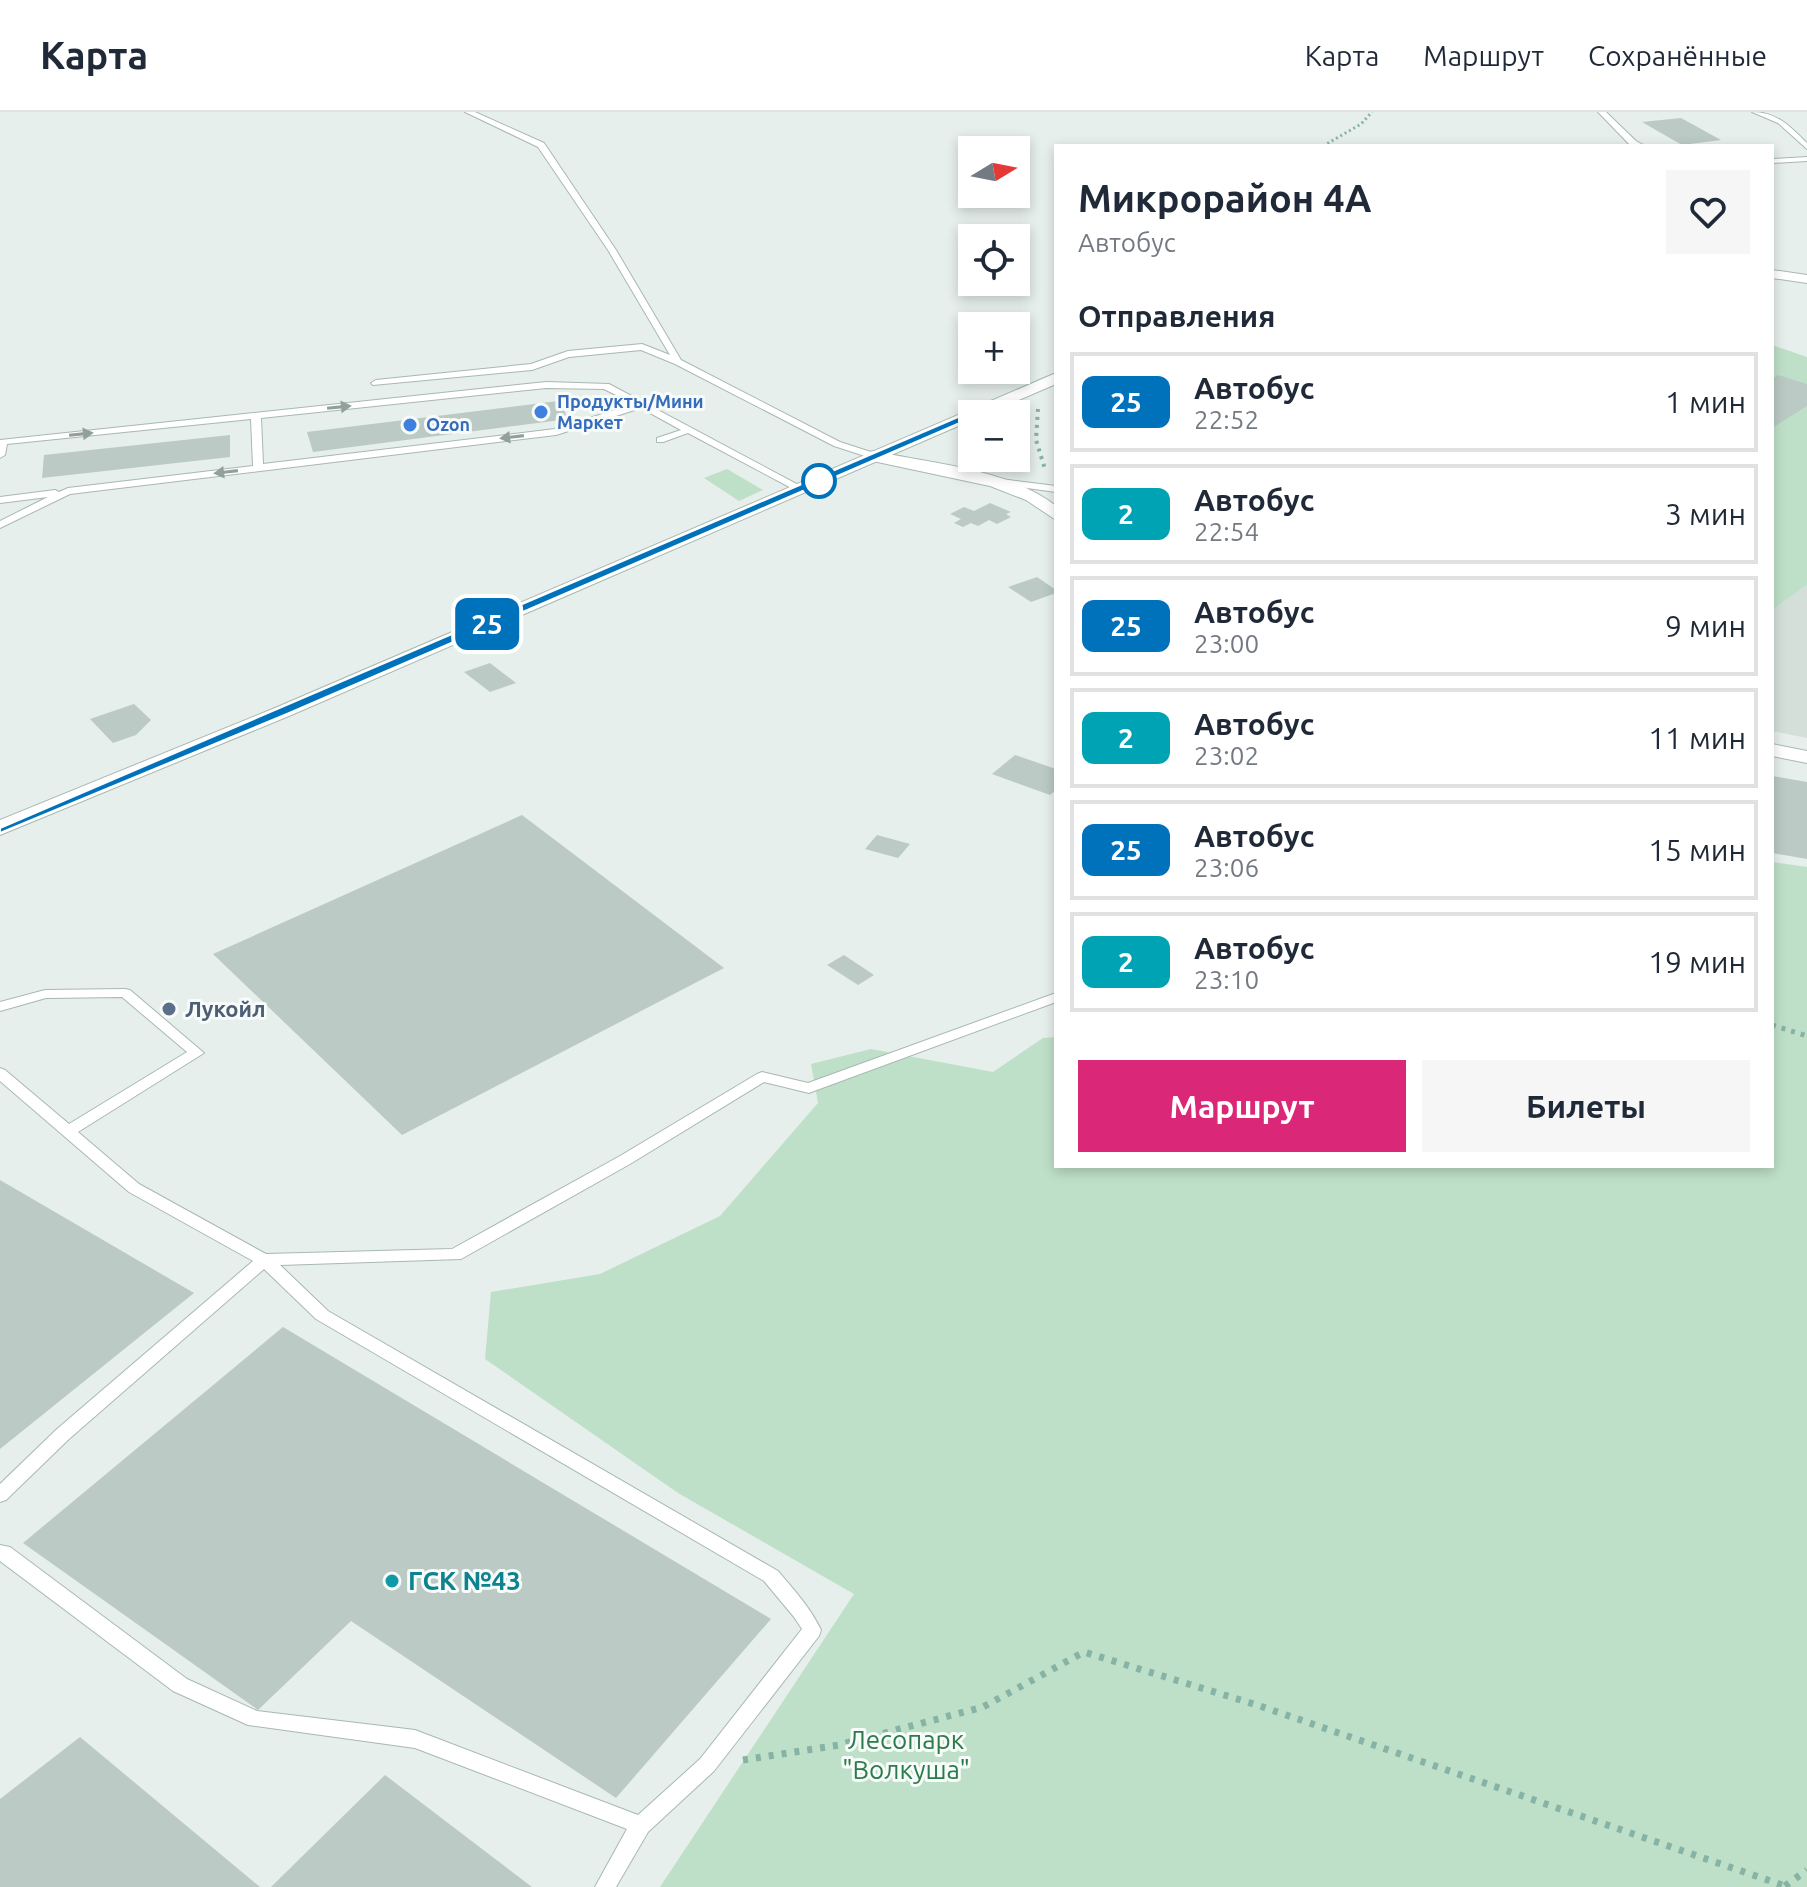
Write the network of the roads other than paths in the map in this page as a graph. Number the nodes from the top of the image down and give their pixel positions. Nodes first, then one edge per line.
1 (469, 112) edge
2 (1602, 112) edge
3 (1756, 112) edge
4 (1636, 144) edge
5 (1807, 147) edge
6 (1807, 159) edge
7 (1774, 161) edge
8 (1774, 274) edge
9 (1807, 279) edge
10 (678, 362) junction
11 (1054, 379) edge
12 (376, 383) dead end
13 (1005, 400) edge
14 (641, 405) junction
15 (256, 415) junction
16 (958, 420) edge
17 (689, 430) junction
18 (660, 440) dead end
19 (0, 455) edge
20 (874, 456) junction
21 (258, 468) junction
22 (992, 481) junction
23 (801, 489) junction
24 (1054, 489) edge
25 (68, 491) junction
26 (0, 500) edge
27 (1054, 513) edge
28 (0, 525) edge
29 (1774, 750) edge
30 (1807, 757) edge
31 (0, 828) edge
32 (1054, 998) edge
33 (0, 1007) edge
34 (0, 1073) edge
35 (68, 1131) junction
36 (264, 1260) junction
37 (0, 1495) edge
38 (0, 1553) edge
39 (641, 1825) junction
40 (605, 1887) edge

1 - 10 lane
2 - 4 lane
3 - 5 lane
6 - 7 lane
8 - 9 street
10 - 12 lane
10 - 20 lane
11 - 13 street
15 -> 14 lane
14 - 17 lane
14 -> 21 lane
19 -> 15 lane
15 - 21 lane
16 - 20 street
17 - 18 lane
17 - 23 lane
20 - 22 street
20 - 23 street
21 -> 25 lane
22 - 24 lane
22 - 27 street
23 - 31 street
25 - 26 lane
25 - 28 lane
29 - 30 street
32 - 36 lane
33 - 35 lane
34 - 35 lane
35 - 36 lane
36 - 37 lane
36 - 39 lane
38 - 39 lane
39 - 40 lane

